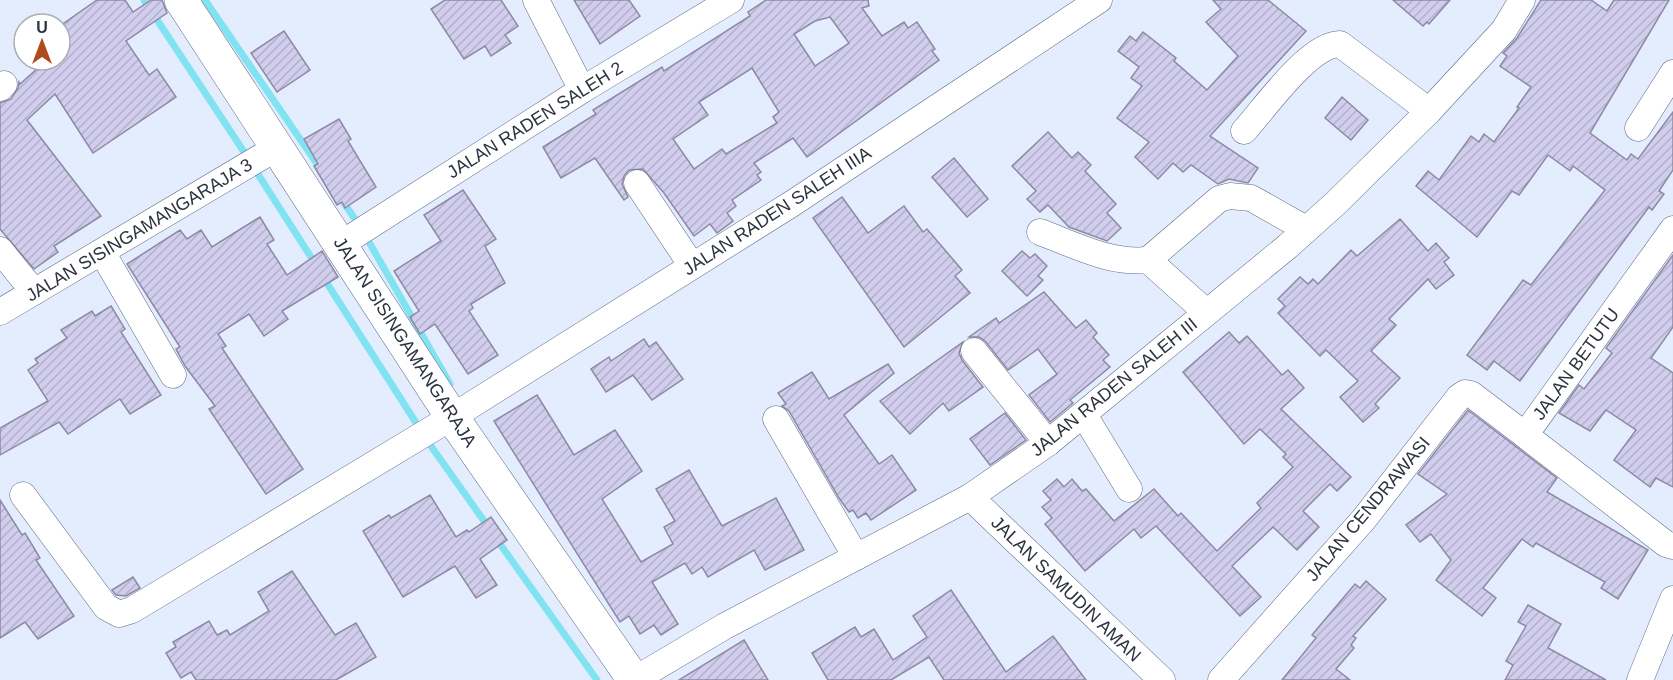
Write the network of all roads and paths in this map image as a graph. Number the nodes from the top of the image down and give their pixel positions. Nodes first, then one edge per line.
1 (181, 0) edge
2 (536, 0) edge
3 (730, 0) edge
4 (1098, 0) edge
5 (1522, 0) edge
6 (1673, 73) edge
7 (582, 90) junction
8 (1429, 111) junction
9 (1638, 128) dead end
10 (1244, 131) dead end
11 (278, 147) junction
12 (637, 183) dead end
13 (1673, 228) edge
14 (1306, 229) junction
15 (1040, 232) dead end
16 (341, 244) junction
17 (0, 250) edge
18 (102, 252) junction
19 (1148, 260) junction
20 (692, 266) junction
21 (34, 292) junction
22 (0, 312) edge
23 (1206, 312) junction
24 (974, 351) dead end
25 (173, 375) dead end
26 (1084, 415) junction
27 (452, 417) junction
28 (776, 419) dead end
29 (1525, 435) junction
30 (1048, 443) junction
31 (1129, 489) dead end
32 (23, 495) dead end
33 (970, 497) junction
34 (1673, 546) edge
35 (856, 557) junction
36 (1673, 598) edge
37 (634, 680) edge
38 (1162, 680) edge
39 (1221, 680) edge
40 (1640, 680) edge

1 - 11 street, JALAN SISINGAMANGARAJA
2 - 7 street
3 - 7 street, JALAN RADEN SALEH 2
4 - 20 street, JALAN RADEN SALEH IIIA
5 - 8 street, JALAN RADEN SALEH III
6 - 9 street
7 - 16 street, JALAN RADEN SALEH 2
8 - 10 street
8 - 14 street, JALAN RADEN SALEH III
11 - 16 street, JALAN SISINGAMANGARAJA
11 - 18 street, JALAN SISINGAMANGARAJA 3
12 - 20 street
13 - 29 street, JALAN BETUTU
14 - 19 street
14 - 23 street, JALAN RADEN SALEH III
15 - 19 street
16 - 27 street, JALAN SISINGAMANGARAJA
17 - 21 street
18 - 21 street, JALAN SISINGAMANGARAJA 3
18 - 25 street
19 - 23 street
20 - 27 street, JALAN RADEN SALEH IIIA
21 - 22 street, JALAN SISINGAMANGARAJA 3
23 - 26 street, JALAN RADEN SALEH III
24 - 30 street
26 - 30 street, JALAN RADEN SALEH III
26 - 31 street
27 - 32 street, JALAN RADEN SALEH IIIA
27 - 37 street, JALAN SISINGAMANGARAJA
28 - 35 street
29 - 34 street, JALAN BETUTU
29 - 39 street, JALAN CENDRAWASI
30 - 33 street, JALAN RADEN SALEH III
33 - 35 street, JALAN RADEN SALEH III
33 - 38 street, JALAN SAMUDIN AMAN
35 - 37 street, JALAN RADEN SALEH III
36 - 40 street

